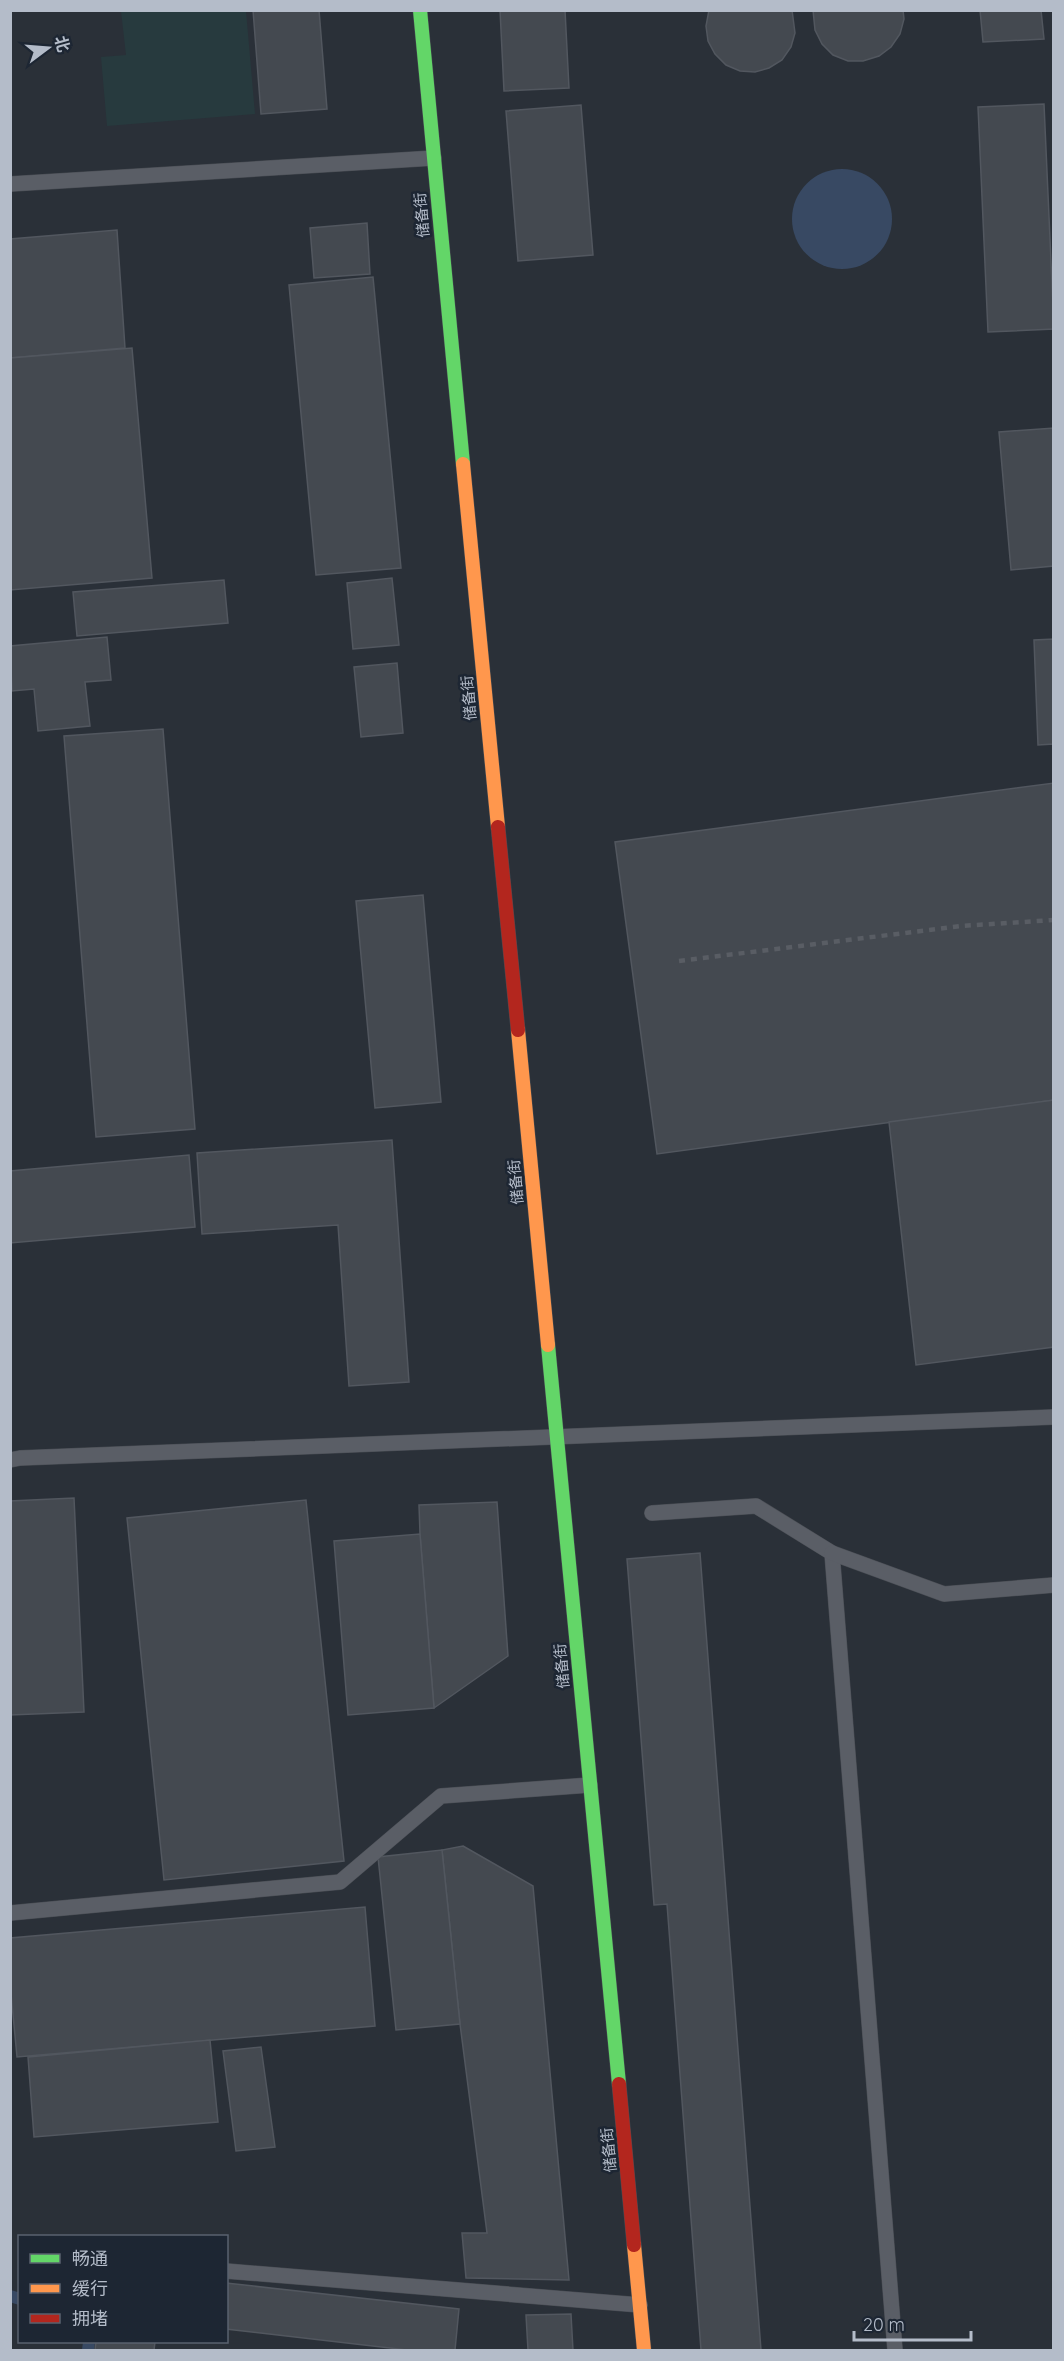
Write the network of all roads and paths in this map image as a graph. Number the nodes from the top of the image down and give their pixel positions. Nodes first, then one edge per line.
1 (420, 10) edge
2 (434, 158) junction
3 (10, 184) edge
4 (1053, 1417) edge
5 (556, 1435) junction
6 (10, 1460) edge
7 (652, 1513) dead end
8 (832, 1553) junction
9 (1053, 1585) edge
10 (590, 1785) junction
11 (10, 1913) edge
12 (228, 2271) edge
13 (640, 2305) junction
14 (645, 2350) edge
15 (895, 2350) edge

1 - 2 street, 储备街
2 - 3 lane
2 - 5 street, 储备街
4 - 5 lane
5 - 6 lane
5 - 10 street, 储备街
7 - 8 lane
8 - 9 lane
8 - 15 lane
10 - 11 lane
10 - 13 street, 储备街
12 - 13 lane
13 - 14 street, 储备街

